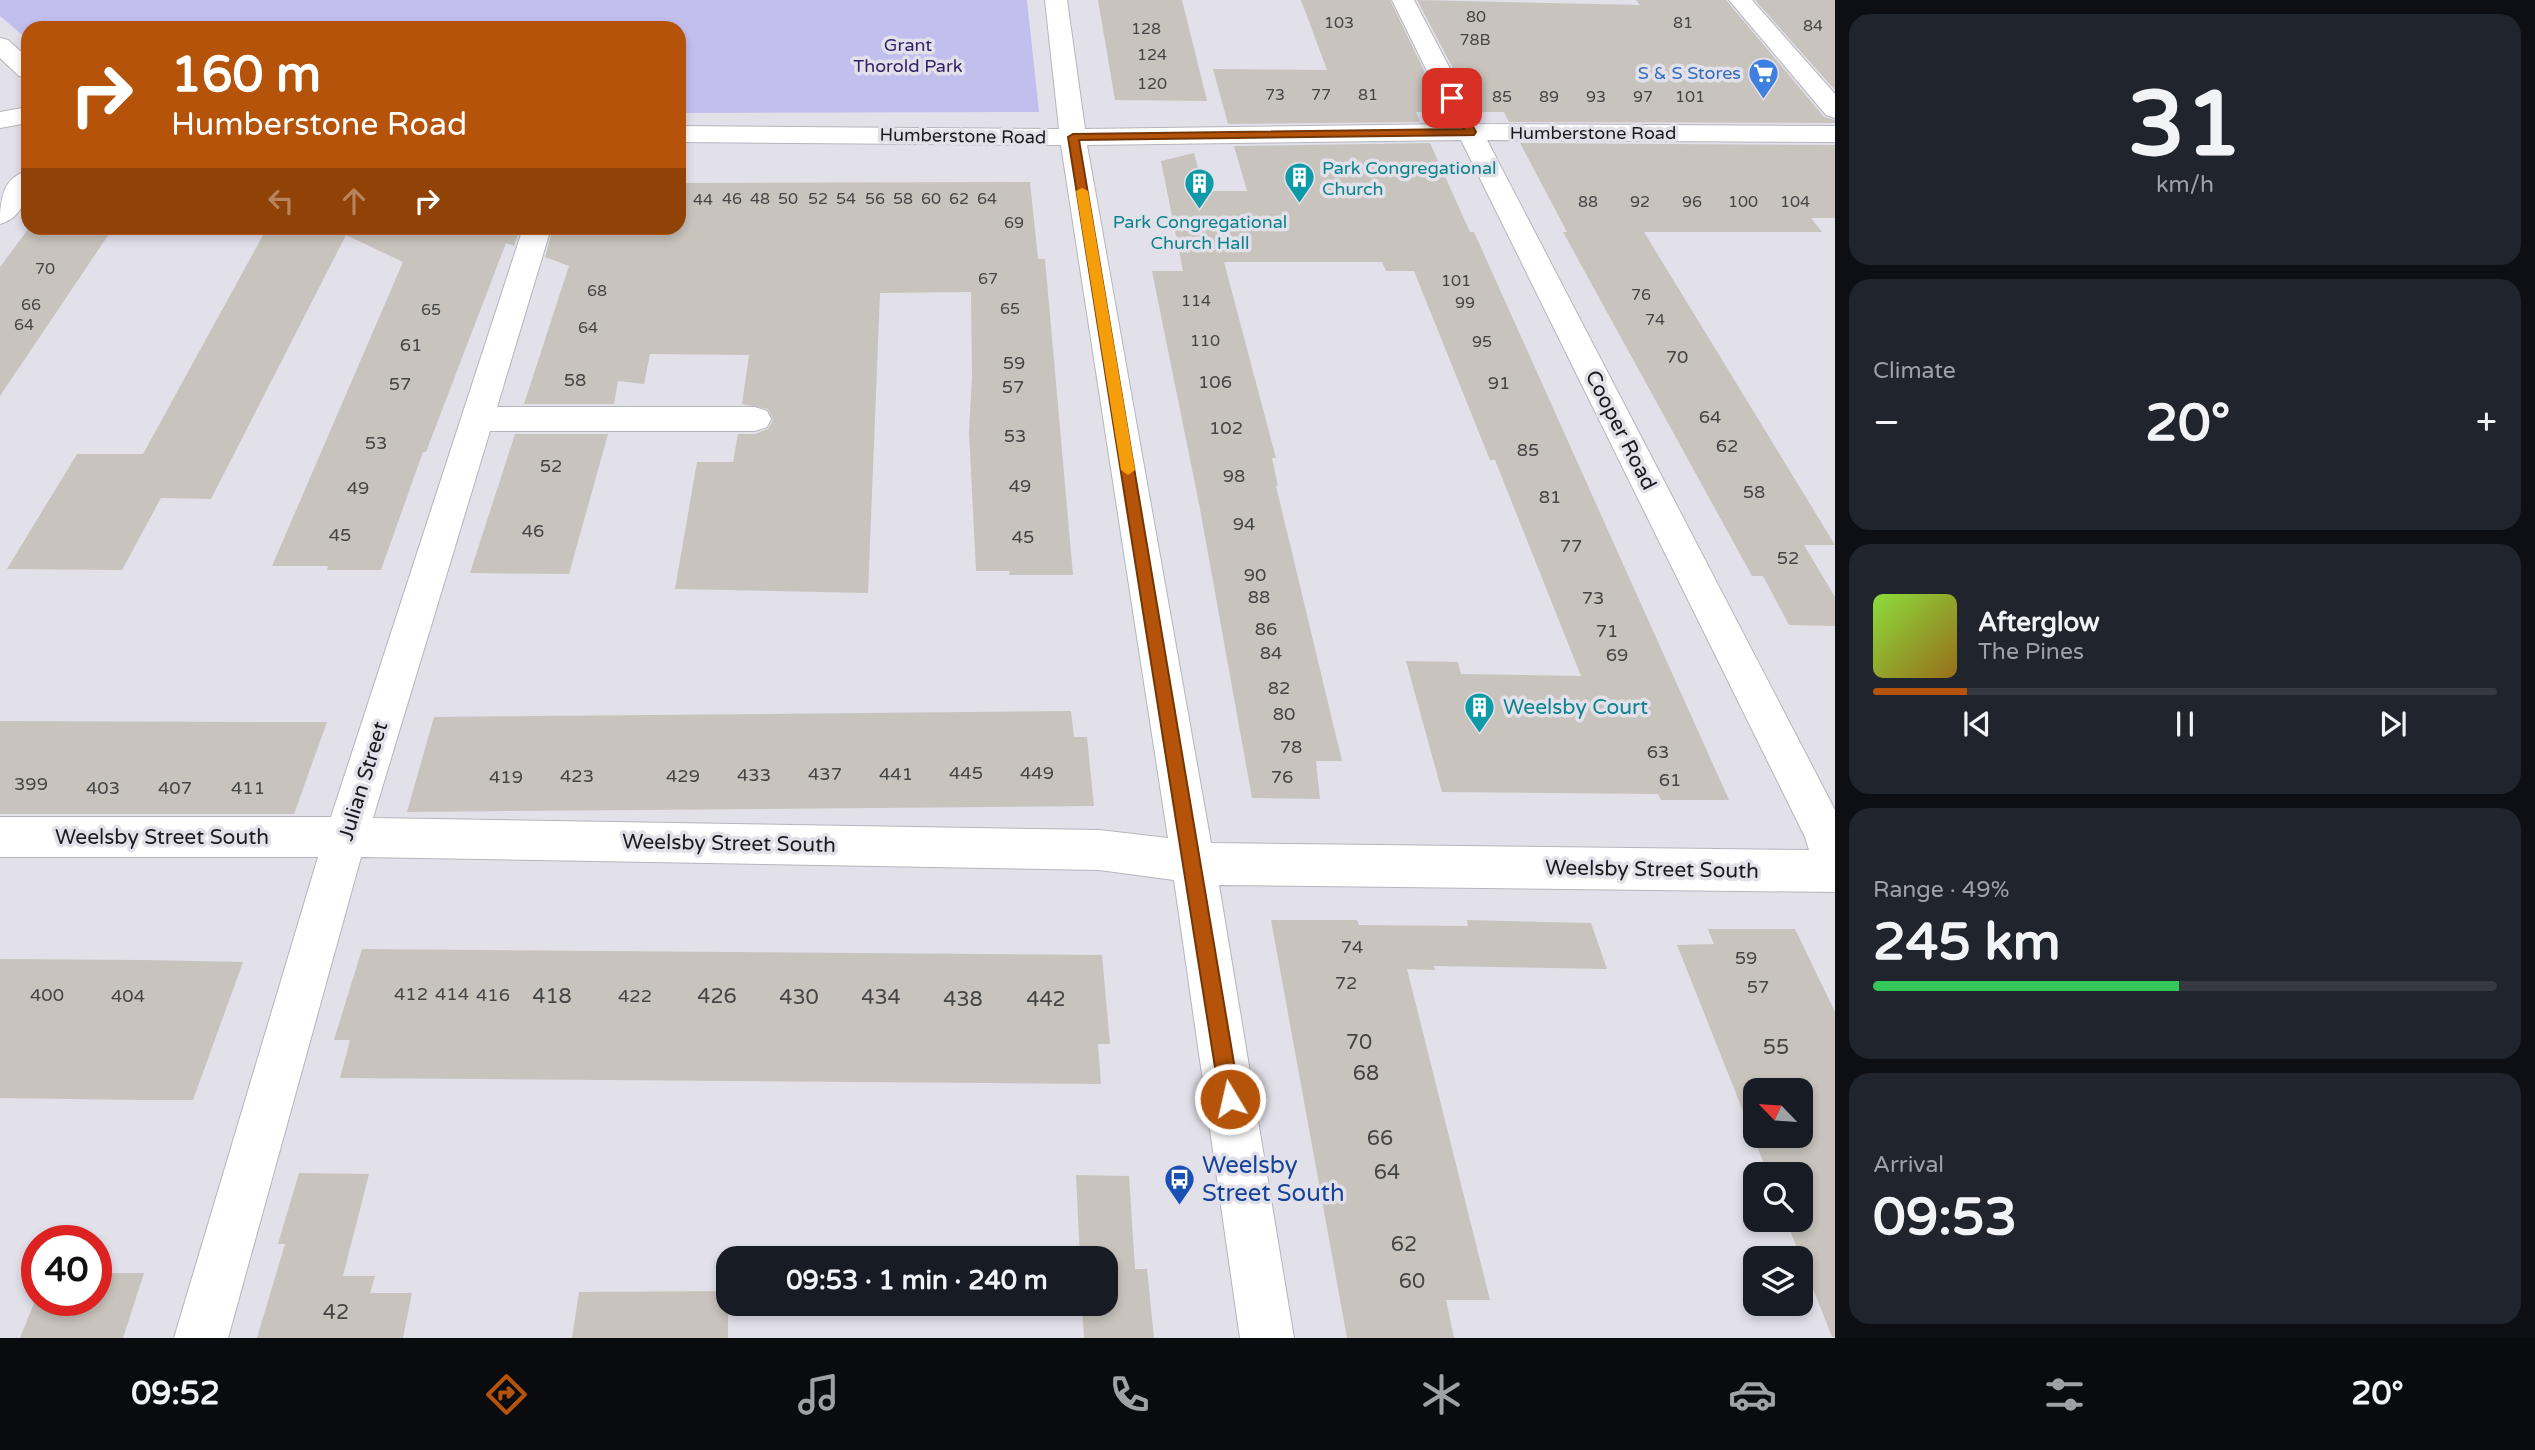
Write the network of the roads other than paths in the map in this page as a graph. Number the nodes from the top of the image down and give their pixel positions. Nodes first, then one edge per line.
1 (1056, 0) edge
2 (1403, 0) edge
3 (1740, 0) edge
4 (0, 45) edge
5 (21, 64) edge
6 (1835, 110) edge
7 (21, 116) edge
8 (0, 120) edge
9 (1471, 132) junction
10 (686, 134) edge
11 (1835, 134) edge
12 (1073, 137) junction
13 (21, 188) edge
14 (0, 215) edge
15 (535, 235) edge
16 (476, 419) junction
17 (755, 419) dead end
18 (0, 837) edge
19 (346, 837) junction
20 (1193, 861) junction
21 (1835, 862) edge
22 (1835, 871) edge
23 (201, 1338) edge
24 (1267, 1338) edge

1 - 12 street
2 - 9 street, Cooper Road
3 - 6 street
4 - 5 street
7 - 8 street
9 - 11 street, Humberstone Road
9 - 12 street, Humberstone Road
9 - 21 street, Cooper Road
10 - 12 street, Humberstone Road
12 - 20 street
13 - 14 street
15 - 16 street, Julian Street
16 - 17 street
16 - 19 street, Julian Street
18 - 19 street, Weelsby Street South
19 - 20 street, Weelsby Street South
19 - 23 street, Julian Street
20 - 22 street, Weelsby Street South
20 - 24 street

